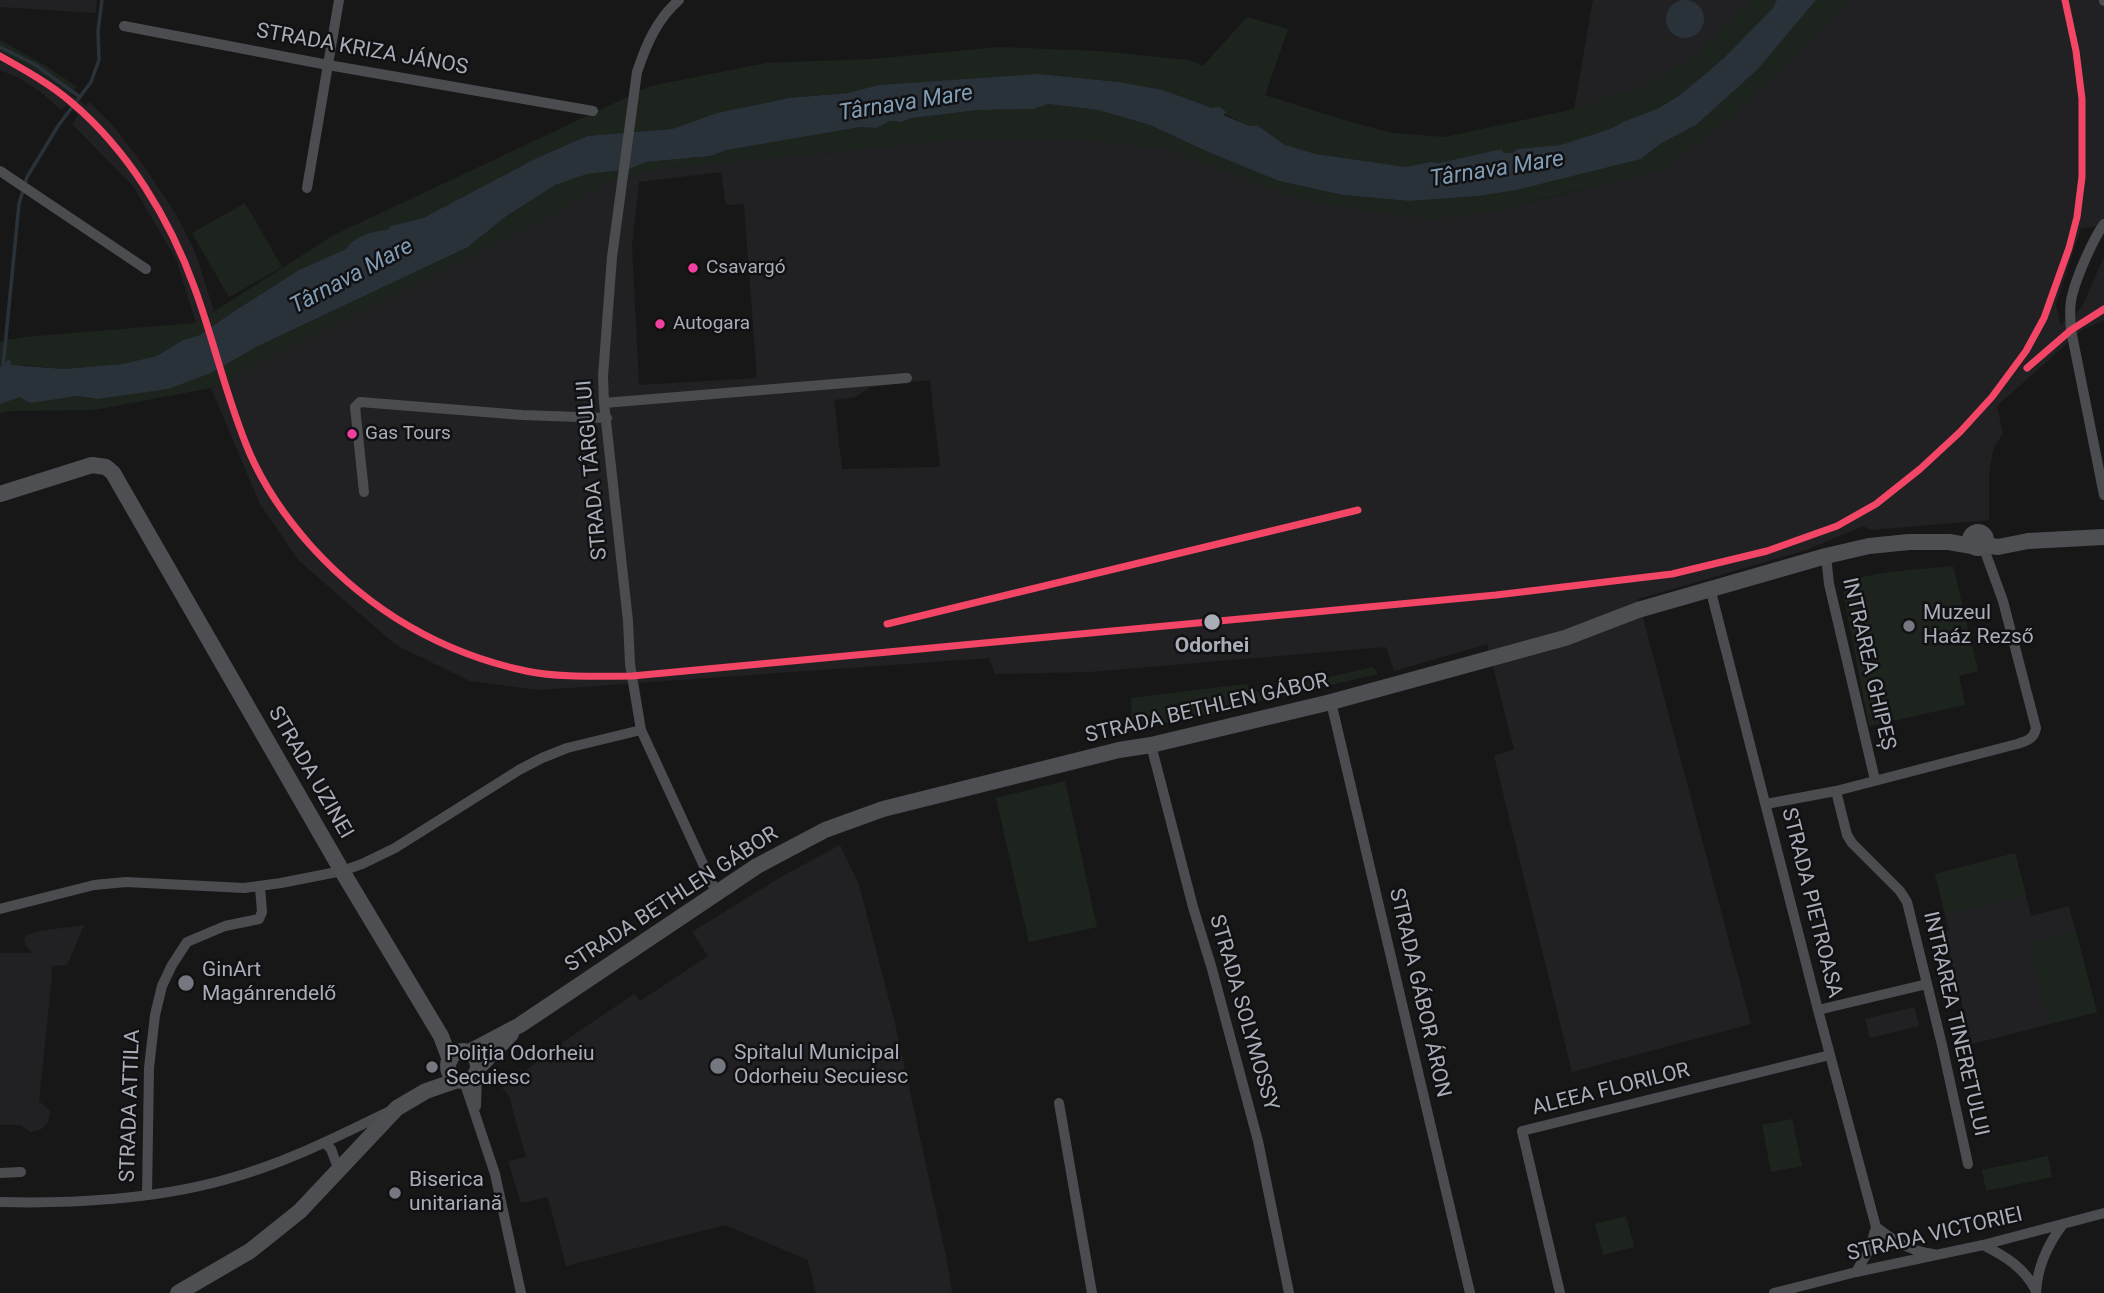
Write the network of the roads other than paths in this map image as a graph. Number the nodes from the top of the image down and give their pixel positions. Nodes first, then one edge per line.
1 (339, 0) edge
2 (679, 0) edge
3 (124, 26) dead end
4 (328, 65) junction
5 (593, 111) dead end
6 (0, 171) edge
7 (307, 188) dead end
8 (2104, 224) edge
9 (146, 269) dead end
10 (907, 378) dead end
11 (604, 403) junction
12 (607, 418) junction
13 (364, 492) dead end
14 (0, 494) edge
15 (2104, 495) edge
16 (2104, 537) edge
17 (1978, 543) junction
18 (1826, 556) junction
19 (1710, 588) junction
20 (1331, 702) junction
21 (641, 730) junction
22 (1151, 745) junction
23 (1875, 780) junction
24 (1836, 791) junction
25 (1766, 804) junction
26 (342, 871) junction
27 (260, 887) junction
28 (716, 892) junction
29 (0, 909) edge
30 (1927, 984) junction
31 (1818, 1010) junction
32 (520, 1025) junction
33 (441, 1036) junction
34 (467, 1052) junction
35 (1830, 1055) junction
36 (462, 1071) junction
37 (1059, 1102) dead end
38 (397, 1108) junction
39 (325, 1143) junction
40 (1968, 1164) dead end
41 (338, 1168) junction
42 (21, 1172) dead end
43 (0, 1173) edge
44 (147, 1195) junction
45 (0, 1202) edge
46 (2104, 1213) edge
47 (2063, 1224) junction
48 (1876, 1227) junction
49 (1983, 1245) junction
50 (1938, 1254) junction
51 (1856, 1272) junction
52 (2036, 1292) edge
53 (178, 1293) edge
54 (522, 1293) edge
55 (1093, 1293) edge
56 (1289, 1293) edge
57 (1470, 1293) edge
58 (1560, 1293) edge
59 (1774, 1293) edge

1 - 4 street
2 - 11 street, STRADA TÂRGULUI
3 - 4 street, STRADA KRIZA JÁNOS
4 - 5 street, STRADA KRIZA JÁNOS
4 - 7 street
6 - 9 street
8 - 15 street
10 - 11 street
11 - 12 street, STRADA TÂRGULUI
12 - 13 street
12 - 21 street, STRADA TÂRGULUI
14 - 26 main road, STRADA UZINEI
16 - 17 main road
17 - 18 main road, STRADA BETHLEN GÁBOR
17 - 23 street, INTRAREA GHIPEȘ
18 - 19 main road, STRADA BETHLEN GÁBOR
18 - 23 street, INTRAREA GHIPEȘ
19 - 20 main road, STRADA BETHLEN GÁBOR
19 - 25 street, STRADA PIETROASA
20 - 22 main road, STRADA BETHLEN GÁBOR
20 - 57 street, STRADA GÁBOR ÁRON
21 - 26 street
21 - 28 street, STRADA TÂRGULUI
22 - 28 main road, STRADA BETHLEN GÁBOR
22 - 56 street, STRADA SOLYMOSSY
23 - 24 street, INTRAREA GHIPEȘ
24 - 25 street, INTRAREA GHIPEȘ
24 - 30 street, INTRAREA TINERETULUI
25 - 31 street, STRADA PIETROASA
26 - 27 street
26 - 33 main road, STRADA UZINEI
27 - 29 street
27 - 44 street, STRADA ATTILA
28 - 32 main road, STRADA BETHLEN GÁBOR
30 - 31 street
30 - 40 street, INTRAREA TINERETULUI
31 - 35 street, STRADA PIETROASA
32 - 34 main road
32 - 36 main road
33 - 34 main road
33 - 36 main road, STRADA UZINEI
34 - 36 main road
35 - 48 street, STRADA PIETROASA
35 - 58 street, ALEEA FLORILOR
36 - 38 main road
36 - 54 street
37 - 55 street
38 - 39 street
38 - 41 main road
39 - 41 street
39 - 44 street
41 - 53 main road
42 - 43 street
44 - 45 street
46 - 47 street, STRADA VICTORIEI
47 - 49 street, STRADA VICTORIEI
47 - 52 street
48 - 50 street
48 - 51 street
49 - 50 street, STRADA VICTORIEI
49 - 52 street
50 - 51 street, STRADA VICTORIEI
51 - 59 street, STRADA VICTORIEI

